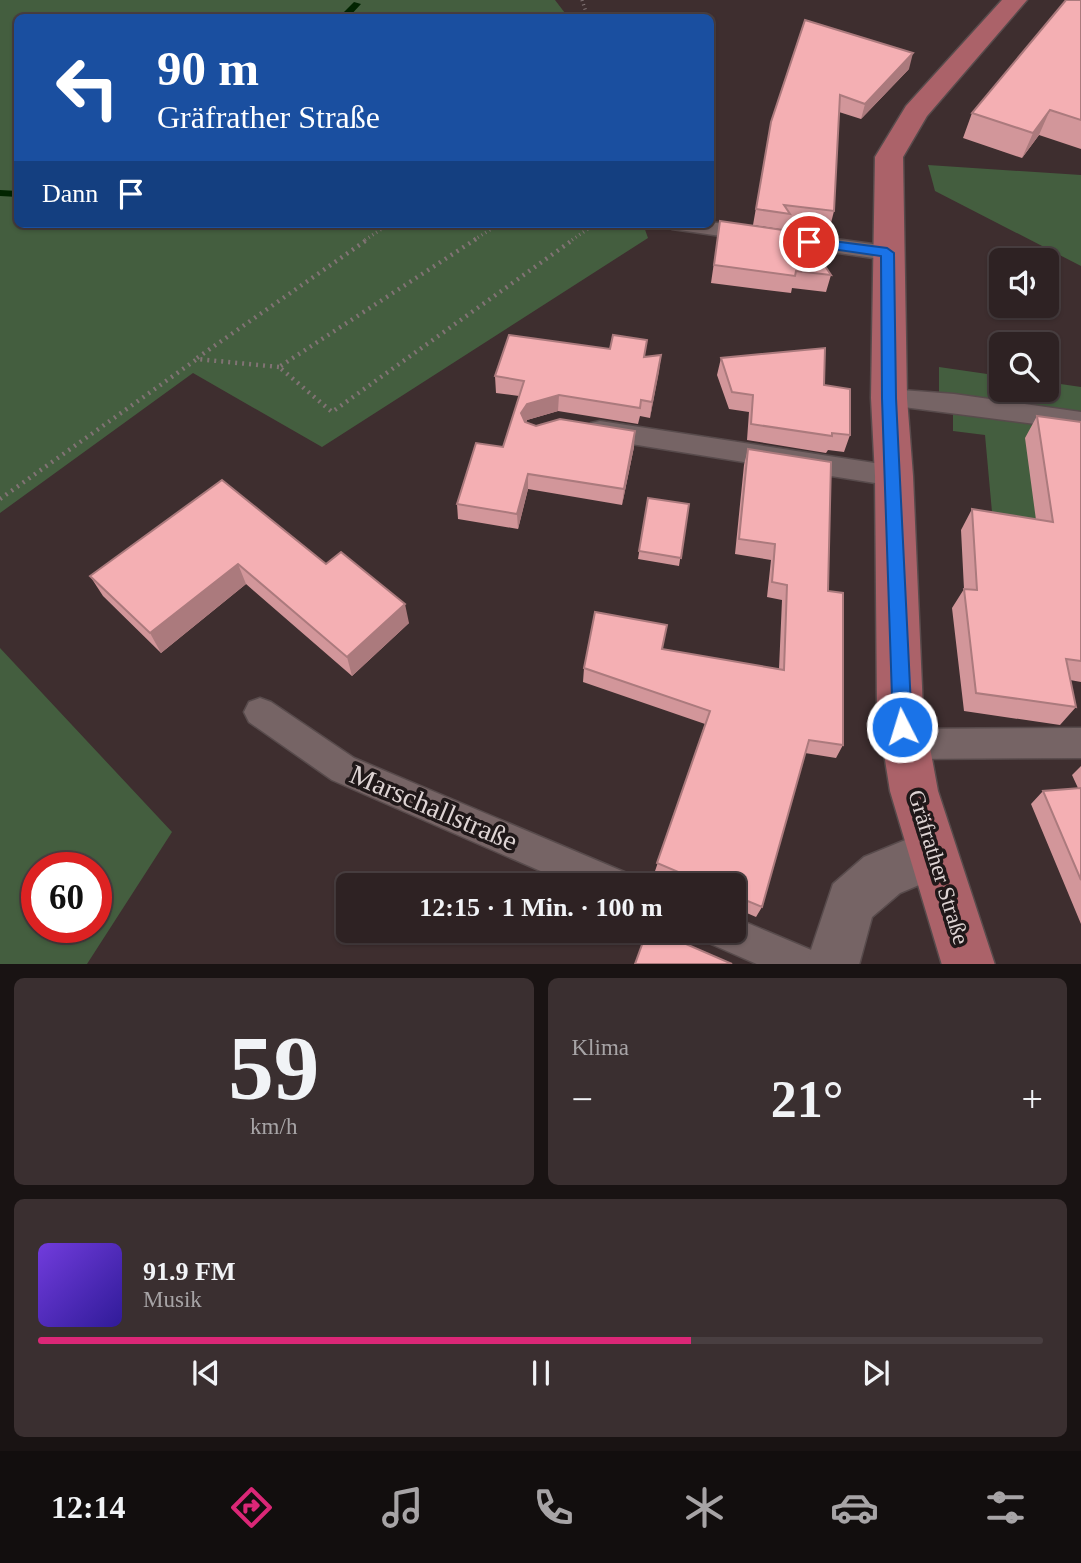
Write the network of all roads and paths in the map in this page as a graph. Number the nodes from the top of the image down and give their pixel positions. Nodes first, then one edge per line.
1 (1015, 0) edge
2 (383, 228) edge
3 (493, 228) edge
4 (589, 228) edge
5 (708, 228) edge
6 (887, 253) junction
7 (197, 359) junction
8 (279, 367) junction
9 (889, 398) junction
10 (1081, 421) edge
11 (572, 425) edge
12 (894, 476) junction
13 (0, 499) edge
14 (260, 712) dead end
15 (1081, 743) edge
16 (905, 744) junction
17 (932, 854) junction
18 (587, 873) edge
19 (746, 940) edge
20 (803, 964) edge
21 (832, 964) edge
22 (969, 964) edge

1 - 6 main road, Gräfrather Straße
2 - 7 path
3 - 8 path
4 - 8 path
5 - 6 lane
6 - 9 main road, Gräfrather Straße
7 - 8 path
7 - 13 path
9 - 10 lane
9 - 12 main road, Gräfrather Straße
11 - 12 lane
12 - 16 main road, Gräfrather Straße
14 - 18 lane, Marschallstraße
15 - 16 lane
16 - 17 main road, Gräfrather Straße
17 - 21 street
17 - 22 main road, Gräfrather Straße
19 - 20 lane

